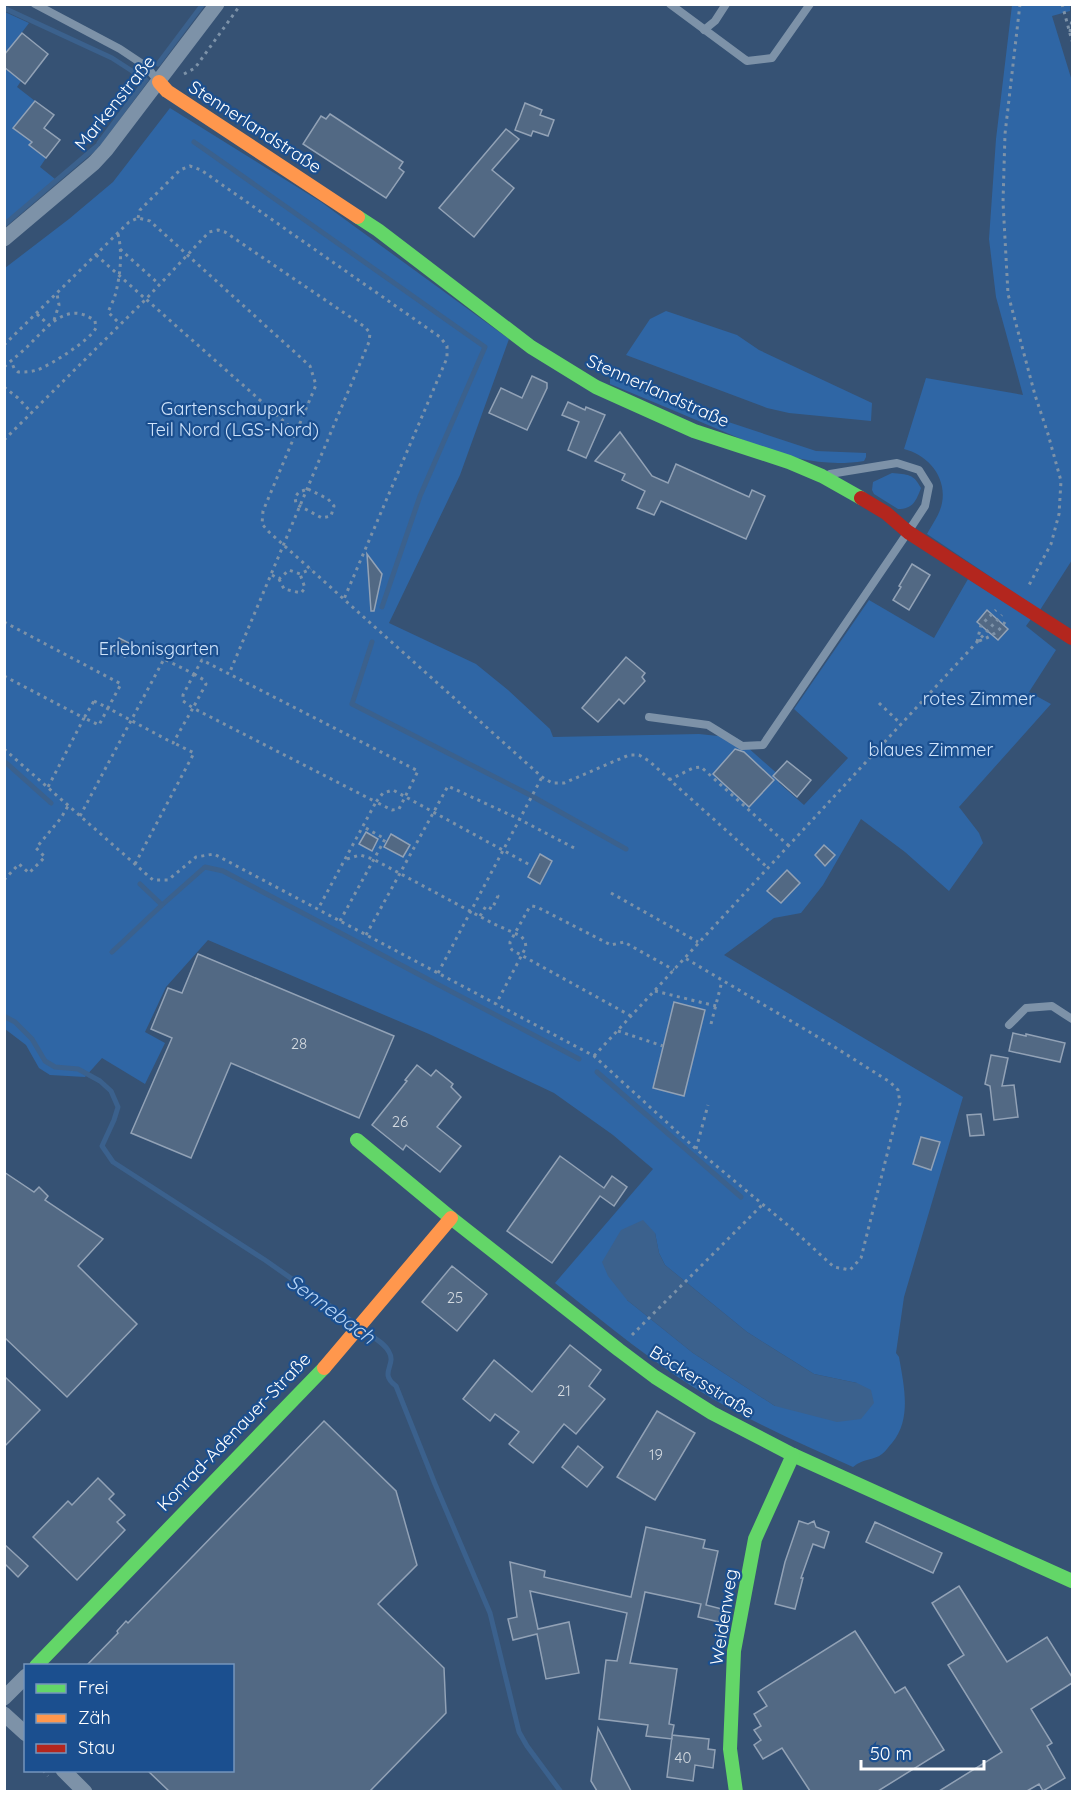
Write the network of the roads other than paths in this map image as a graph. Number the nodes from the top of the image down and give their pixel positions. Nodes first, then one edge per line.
1 (35, 4) edge
2 (217, 4) edge
3 (670, 4) edge
4 (726, 4) edge
5 (810, 4) edge
6 (704, 30) junction
7 (159, 82) junction
8 (4, 239) edge
9 (822, 476) junction
10 (908, 532) junction
11 (1072, 638) edge
12 (649, 717) dead end
13 (1072, 1019) edge
14 (1009, 1025) dead end
15 (357, 1140) dead end
16 (451, 1218) junction
17 (793, 1455) junction
18 (1072, 1581) edge
19 (37, 1664) edge
20 (24, 1678) edge
21 (4, 1698) edge
22 (4, 1714) edge
23 (24, 1732) edge
24 (65, 1772) edge
25 (85, 1791) edge
26 (736, 1791) edge

1 - 7 lane
2 - 7 street, Markenstraße
3 - 6 lane
4 - 6 lane
5 - 6 lane
7 - 8 street, Markenstraße
7 - 9 street, Stennerlandstraße
9 - 10 street, Stennerlandstraße
9 - 10 lane
10 - 11 street, Stennerlandstraße
10 - 12 lane
13 - 14 lane
15 - 16 street, Böckersstraße
16 - 17 street, Böckersstraße
16 - 19 street, Konrad-Adenauer-Straße
17 - 18 street, Böckersstraße
17 - 26 street, Weidenweg
20 - 21 street
22 - 23 street
24 - 25 street

